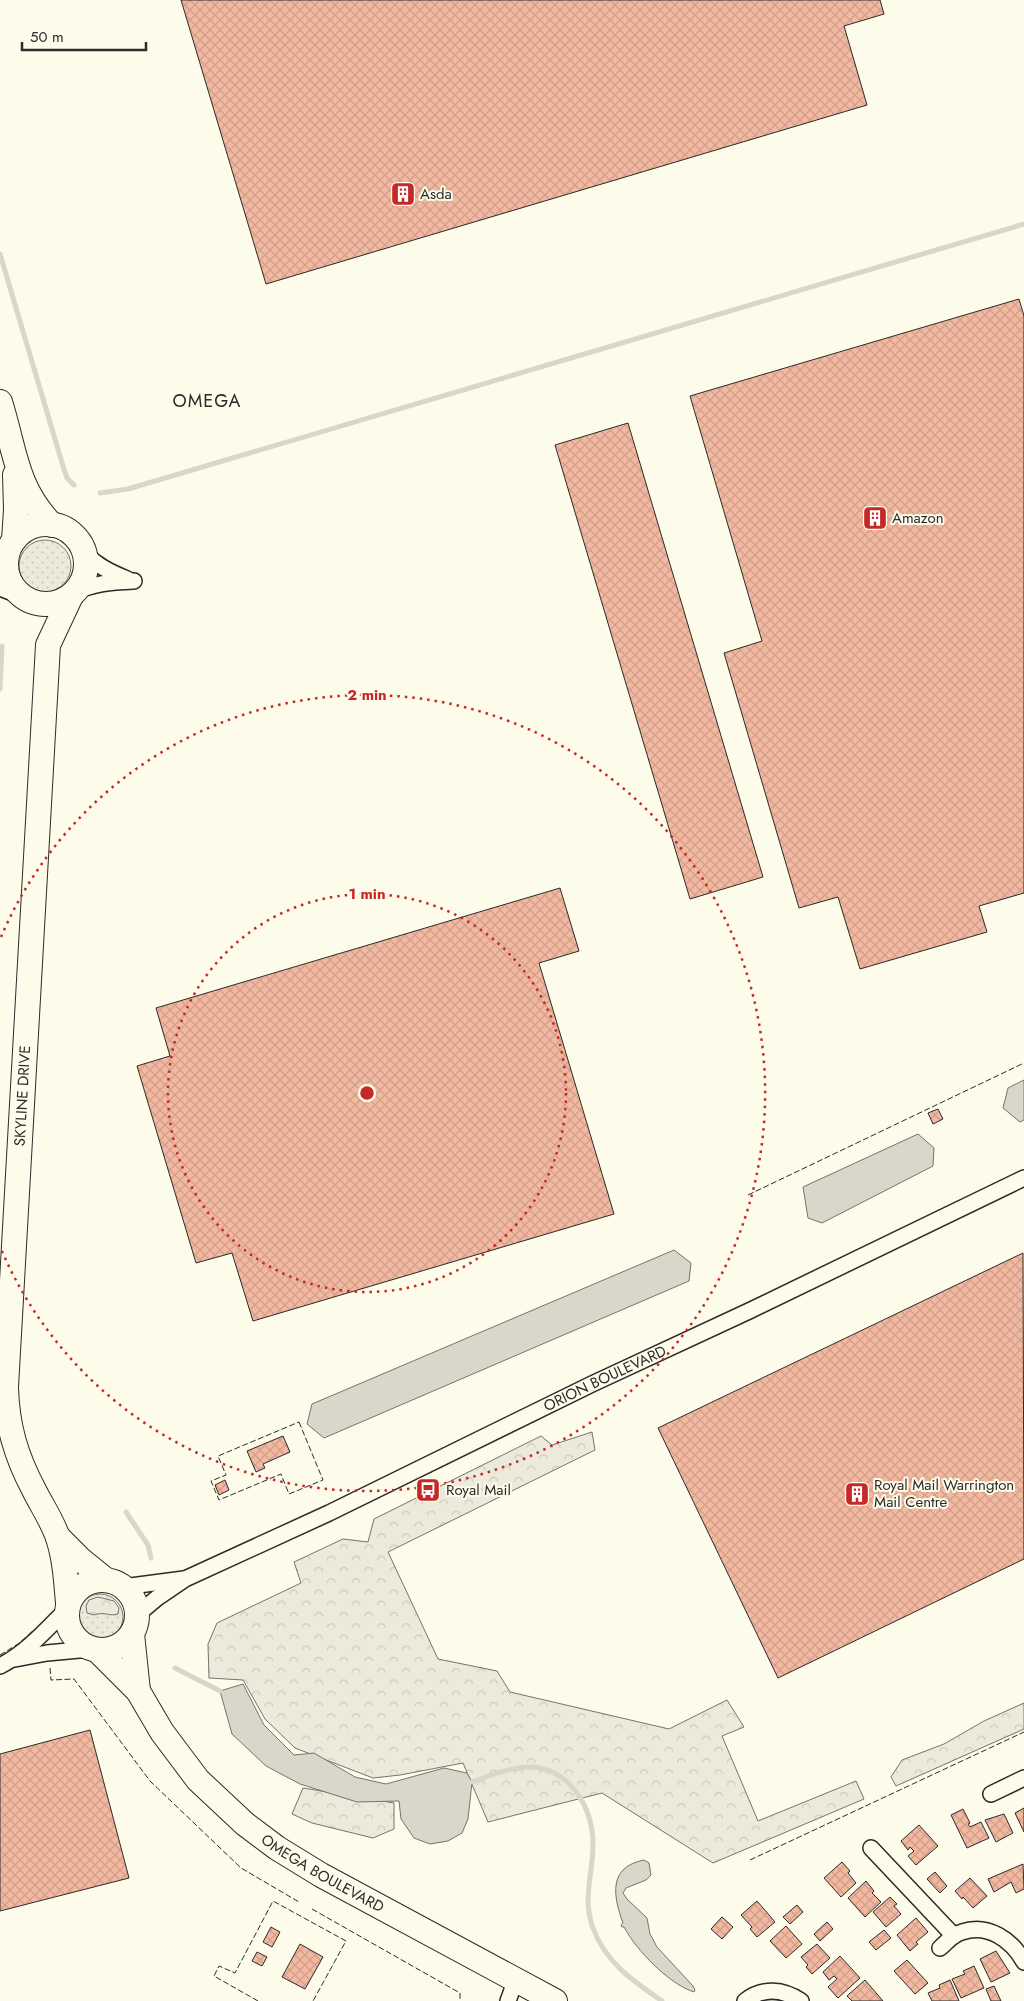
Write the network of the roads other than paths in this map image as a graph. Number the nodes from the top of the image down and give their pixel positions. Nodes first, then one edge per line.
1 (0, 402) edge
2 (15, 461) junction
3 (52, 525) junction
4 (8, 549) edge
5 (84, 552) junction
6 (16, 594) edge
7 (72, 594) junction
8 (48, 645) junction
9 (1024, 1178) edge
10 (58, 1537) junction
11 (185, 1579) junction
12 (115, 1583) junction
13 (67, 1606) junction
14 (135, 1624) junction
15 (94, 1650) junction
16 (6, 1663) edge
17 (138, 1691) junction
18 (1024, 1778) edge
19 (991, 1794) dead end
20 (871, 1848) dead end
21 (954, 1936) junction
22 (940, 1948) dead end
23 (1024, 1962) edge
24 (512, 1990) edge
25 (548, 1999) edge
26 (745, 2001) edge
27 (801, 2001) edge

1 - 2 main road
2 - 3 main road
2 - 4 main road
3 - 4 main road
3 - 5 main road
4 - 6 main road
5 - 7 main road
5 - 7 street
6 - 7 main road
6 - 8 main road, SKYLINE DRIVE
7 - 8 main road, SKYLINE DRIVE
8 - 10 main road, SKYLINE DRIVE
9 - 11 street, ORION BOULEVARD
10 - 12 main road, SKYLINE DRIVE
10 - 13 main road, SKYLINE DRIVE
11 - 12 street, ORION BOULEVARD
11 - 14 street, ORION BOULEVARD
12 - 13 main road
12 - 14 main road
13 - 15 main road
13 - 16 street
14 - 15 main road
14 - 17 main road, OMEGA BOULEVARD
15 - 16 street
15 - 17 main road, OMEGA BOULEVARD
17 - 24 main road, OMEGA BOULEVARD
18 - 19 street
20 - 21 street
21 - 22 street
21 - 23 street
24 - 25 main road, OMEGA BOULEVARD
26 - 27 street

